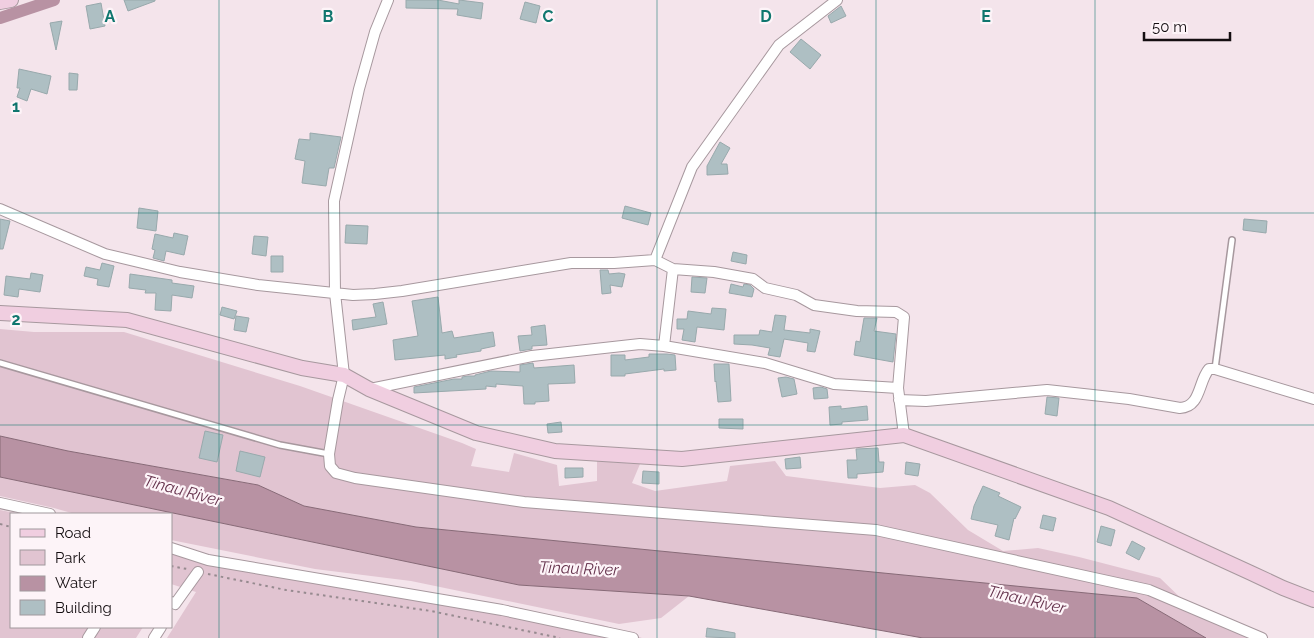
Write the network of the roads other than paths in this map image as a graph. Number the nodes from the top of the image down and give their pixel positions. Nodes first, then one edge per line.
1 (11, 0) edge
2 (388, 0) edge
3 (837, 0) edge
4 (0, 2) edge
5 (0, 209) edge
6 (1232, 240) dead end
7 (655, 260) junction
8 (674, 269) junction
9 (335, 293) junction
10 (0, 313) edge
11 (664, 346) junction
12 (0, 363) edge
13 (1215, 369) junction
14 (344, 375) junction
15 (898, 388) junction
16 (369, 389) junction
17 (1314, 399) edge
18 (899, 400) junction
19 (904, 435) junction
20 (329, 454) junction
21 (0, 503) edge
22 (45, 513) edge
23 (172, 548) edge
24 (198, 572) road end
25 (1314, 600) edge
26 (173, 606) edge
27 (633, 638) edge
28 (1262, 638) edge

1 - 4 street
2 - 9 street
3 - 7 street
5 - 9 street
6 - 13 lane
7 - 8 street
7 - 9 street
8 - 11 street
8 - 15 street
9 - 14 street
10 - 14 street
11 - 15 street
11 - 16 street
12 - 20 lane
13 - 17 street
13 - 18 street
14 - 16 street
14 - 20 street
15 - 18 street
16 - 19 street
18 - 19 street
19 - 25 street
20 - 28 street
21 - 22 street
23 - 27 street
24 - 26 street

